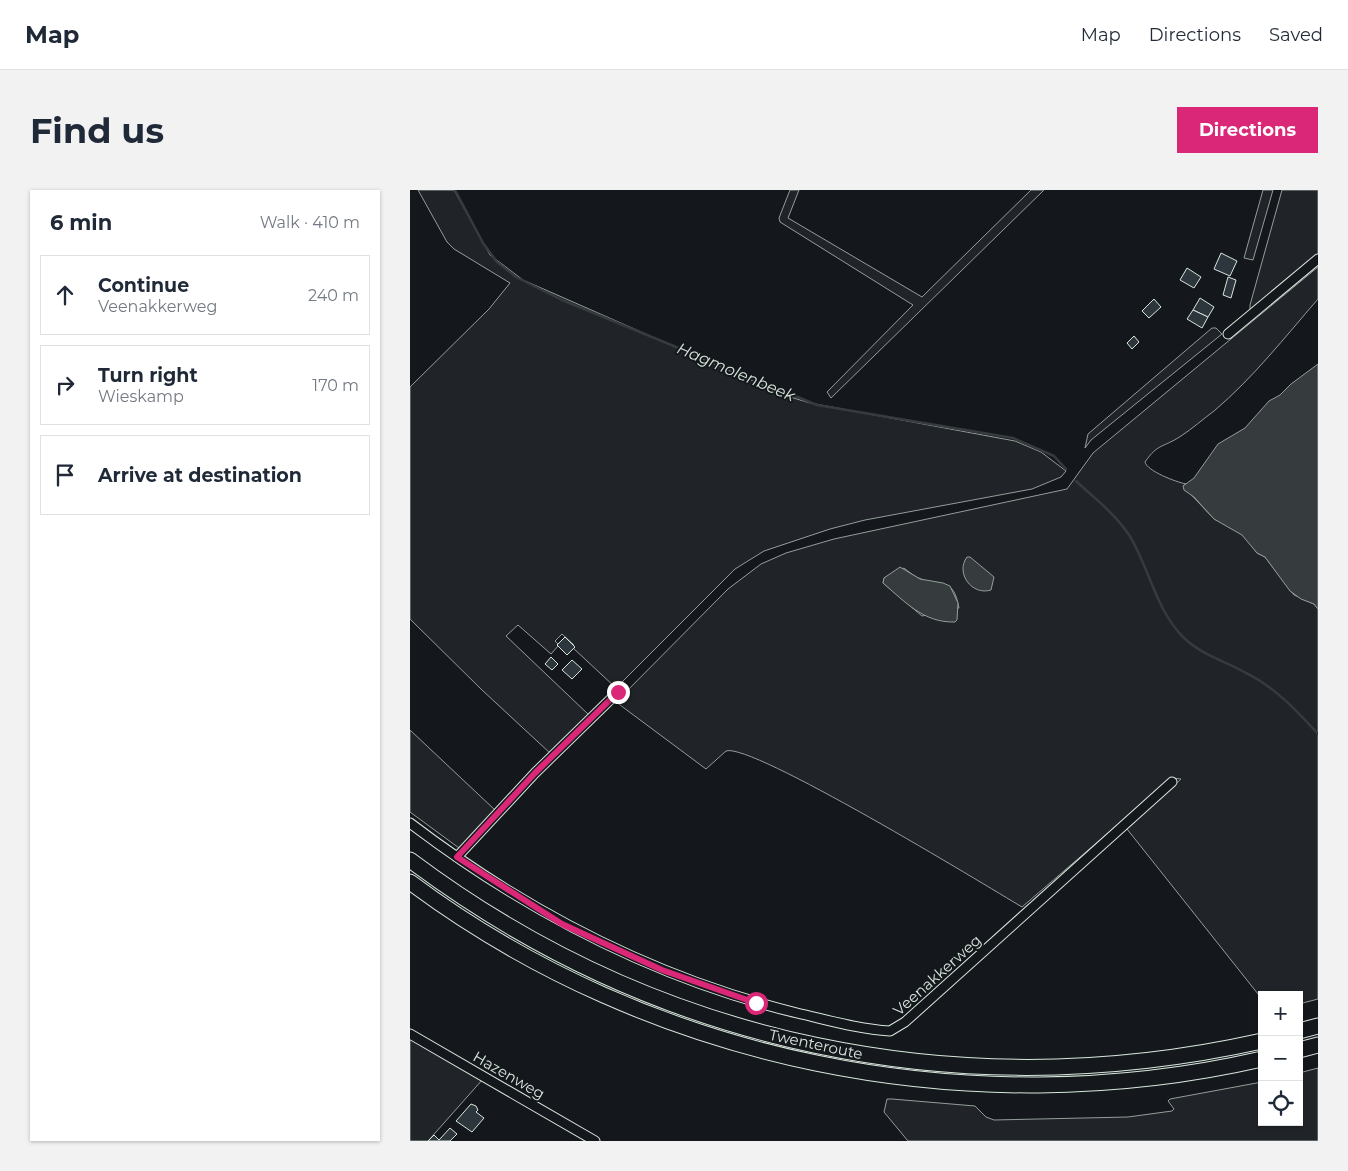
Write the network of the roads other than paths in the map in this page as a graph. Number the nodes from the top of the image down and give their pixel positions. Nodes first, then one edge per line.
1 (1318, 260) edge
2 (1228, 334) dead end
3 (618, 692) dead end
4 (1172, 782) dead end
5 (410, 823) edge
6 (457, 857) junction
7 (410, 860) edge
8 (410, 882) edge
9 (1318, 1026) edge
10 (1303, 1030) edge
11 (410, 1034) edge
12 (1258, 1042) edge
13 (1318, 1045) edge
14 (1303, 1049) edge
15 (1258, 1060) edge
16 (595, 1141) edge

1 - 2 street
3 - 6 street
4 - 6 street, Veenakkerweg
5 - 6 street, Veenakkerweg
7 - 12 highway, Twenteroute
8 - 15 highway, Twenteroute
9 - 10 highway
11 - 16 street, Hazenweg
13 - 14 highway

